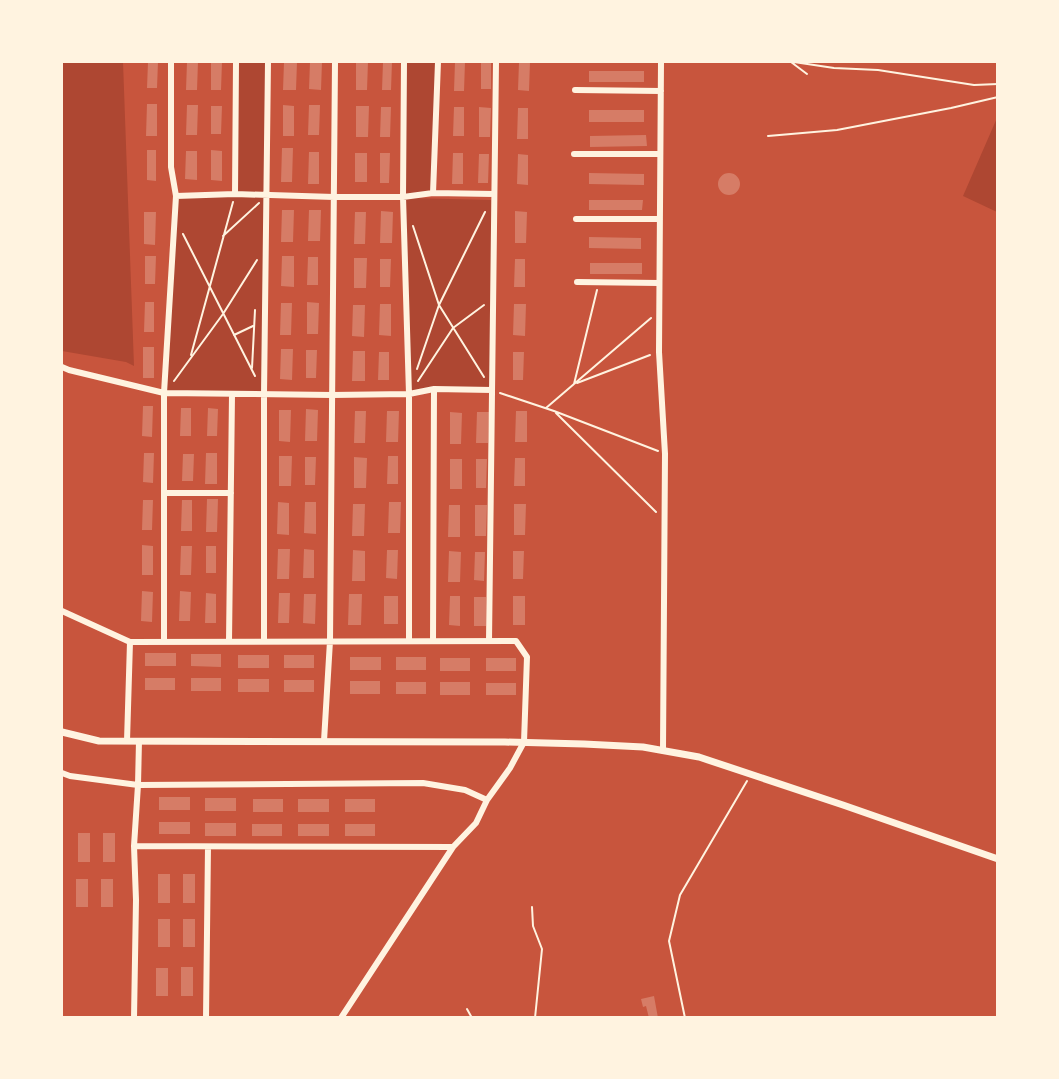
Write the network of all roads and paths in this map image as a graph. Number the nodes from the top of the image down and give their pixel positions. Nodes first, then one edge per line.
1 (171, 62) edge
2 (236, 62) edge
3 (268, 62) edge
4 (335, 62) edge
5 (404, 62) edge
6 (438, 62) edge
7 (496, 62) edge
8 (661, 62) edge
9 (793, 62) edge
10 (807, 74) dead end
11 (998, 84) edge
12 (575, 90) dead end
13 (661, 91) junction
14 (998, 98) edge
15 (768, 136) dead end
16 (574, 154) dead end
17 (660, 154) junction
18 (433, 193) junction
19 (235, 194) junction
20 (494, 194) junction
21 (267, 195) junction
22 (176, 196) junction
23 (334, 197) junction
24 (404, 197) junction
25 (486, 211) dead end
26 (175, 218) junction
27 (411, 219) dead end
28 (576, 219) dead end
29 (660, 219) junction
30 (223, 236) junction
31 (258, 269) dead end
32 (577, 282) dead end
33 (599, 282) junction
34 (659, 283) junction
35 (210, 286) junction
36 (493, 298) junction
37 (256, 302) dead end
38 (439, 305) junction
39 (659, 311) junction
40 (224, 314) junction
41 (266, 320) junction
42 (254, 325) junction
43 (453, 328) junction
44 (234, 335) junction
45 (659, 352) junction
46 (190, 358) junction
47 (62, 367) edge
48 (252, 370) junction
49 (417, 372) dead end
50 (256, 378) dead end
51 (574, 384) junction
52 (434, 389) junction
53 (492, 390) junction
54 (164, 393) junction
55 (409, 394) junction
56 (232, 395) junction
57 (264, 395) junction
58 (332, 395) junction
59 (546, 408) junction
60 (554, 411) junction
61 (665, 454) junction
62 (164, 493) junction
63 (231, 493) junction
64 (665, 521) junction
65 (62, 611) edge
66 (229, 641) junction
67 (264, 641) junction
68 (330, 641) junction
69 (409, 641) junction
70 (433, 641) junction
71 (489, 641) junction
72 (130, 642) junction
73 (164, 642) junction
74 (62, 732) edge
75 (127, 741) junction
76 (139, 741) junction
77 (324, 741) junction
78 (524, 742) junction
79 (663, 750) junction
80 (62, 773) edge
81 (751, 775) junction
82 (138, 785) junction
83 (487, 800) junction
84 (134, 846) junction
85 (208, 847) junction
86 (453, 847) junction
87 (998, 859) edge
88 (532, 907) dead end
89 (467, 1008) dead end
90 (134, 1017) edge
91 (206, 1017) edge
92 (341, 1017) edge
93 (472, 1017) edge
94 (535, 1017) edge
95 (685, 1017) edge

1 - 22 street
2 - 19 street
3 - 21 street
4 - 23 street
5 - 24 street
6 - 18 street
7 - 20 street
8 - 13 street
9 - 10 path
9 - 11 path
12 - 13 street
13 - 17 street
14 - 15 path
16 - 17 street
17 - 29 street
18 - 20 street
18 - 24 street
19 - 21 street
19 - 22 street
19 - 30 path
20 - 36 street
21 - 23 street
21 - 30 path
21 - 41 street
22 - 26 street
23 - 24 street
23 - 58 street
24 - 55 street
25 - 38 path
26 - 35 path
26 - 54 street
27 - 38 path
28 - 29 street
29 - 34 street
30 - 35 path
31 - 40 path
32 - 33 street
33 - 34 street
33 - 51 path
34 - 39 street
35 - 40 path
35 - 46 path
36 - 43 path
36 - 53 street
37 - 42 path
38 - 43 path
38 - 49 path
39 - 45 street
39 - 51 path
40 - 44 path
40 - 46 path
41 - 42 path
41 - 57 street
42 - 44 path
42 - 48 path
43 - 53 path
43 - 55 path
44 - 48 path
45 - 51 path
45 - 61 street
46 - 54 path
47 - 54 street
48 - 50 path
51 - 59 path
52 - 53 street
52 - 55 street
52 - 70 street
53 - 59 path
53 - 71 street
54 - 56 street
54 - 62 street
55 - 58 street
55 - 69 street
56 - 57 street
56 - 63 street
57 - 58 street
57 - 67 street
58 - 68 street
59 - 60 path
60 - 61 path
60 - 64 path
61 - 64 street
62 - 63 street
62 - 73 street
63 - 66 street
64 - 79 street
65 - 72 street
66 - 67 street
66 - 73 street
67 - 68 street
68 - 69 street
68 - 77 street
69 - 70 street
70 - 71 street
71 - 78 street
72 - 73 street
72 - 75 street
74 - 75 street
75 - 76 street
76 - 77 street
76 - 82 street
77 - 78 street
78 - 79 street
78 - 83 street
79 - 81 street
80 - 82 street
81 - 87 street
81 - 95 path
82 - 83 street
82 - 84 street
83 - 86 street
84 - 85 street
84 - 90 street
85 - 86 street
85 - 91 street
86 - 92 street
88 - 94 path
89 - 93 path

